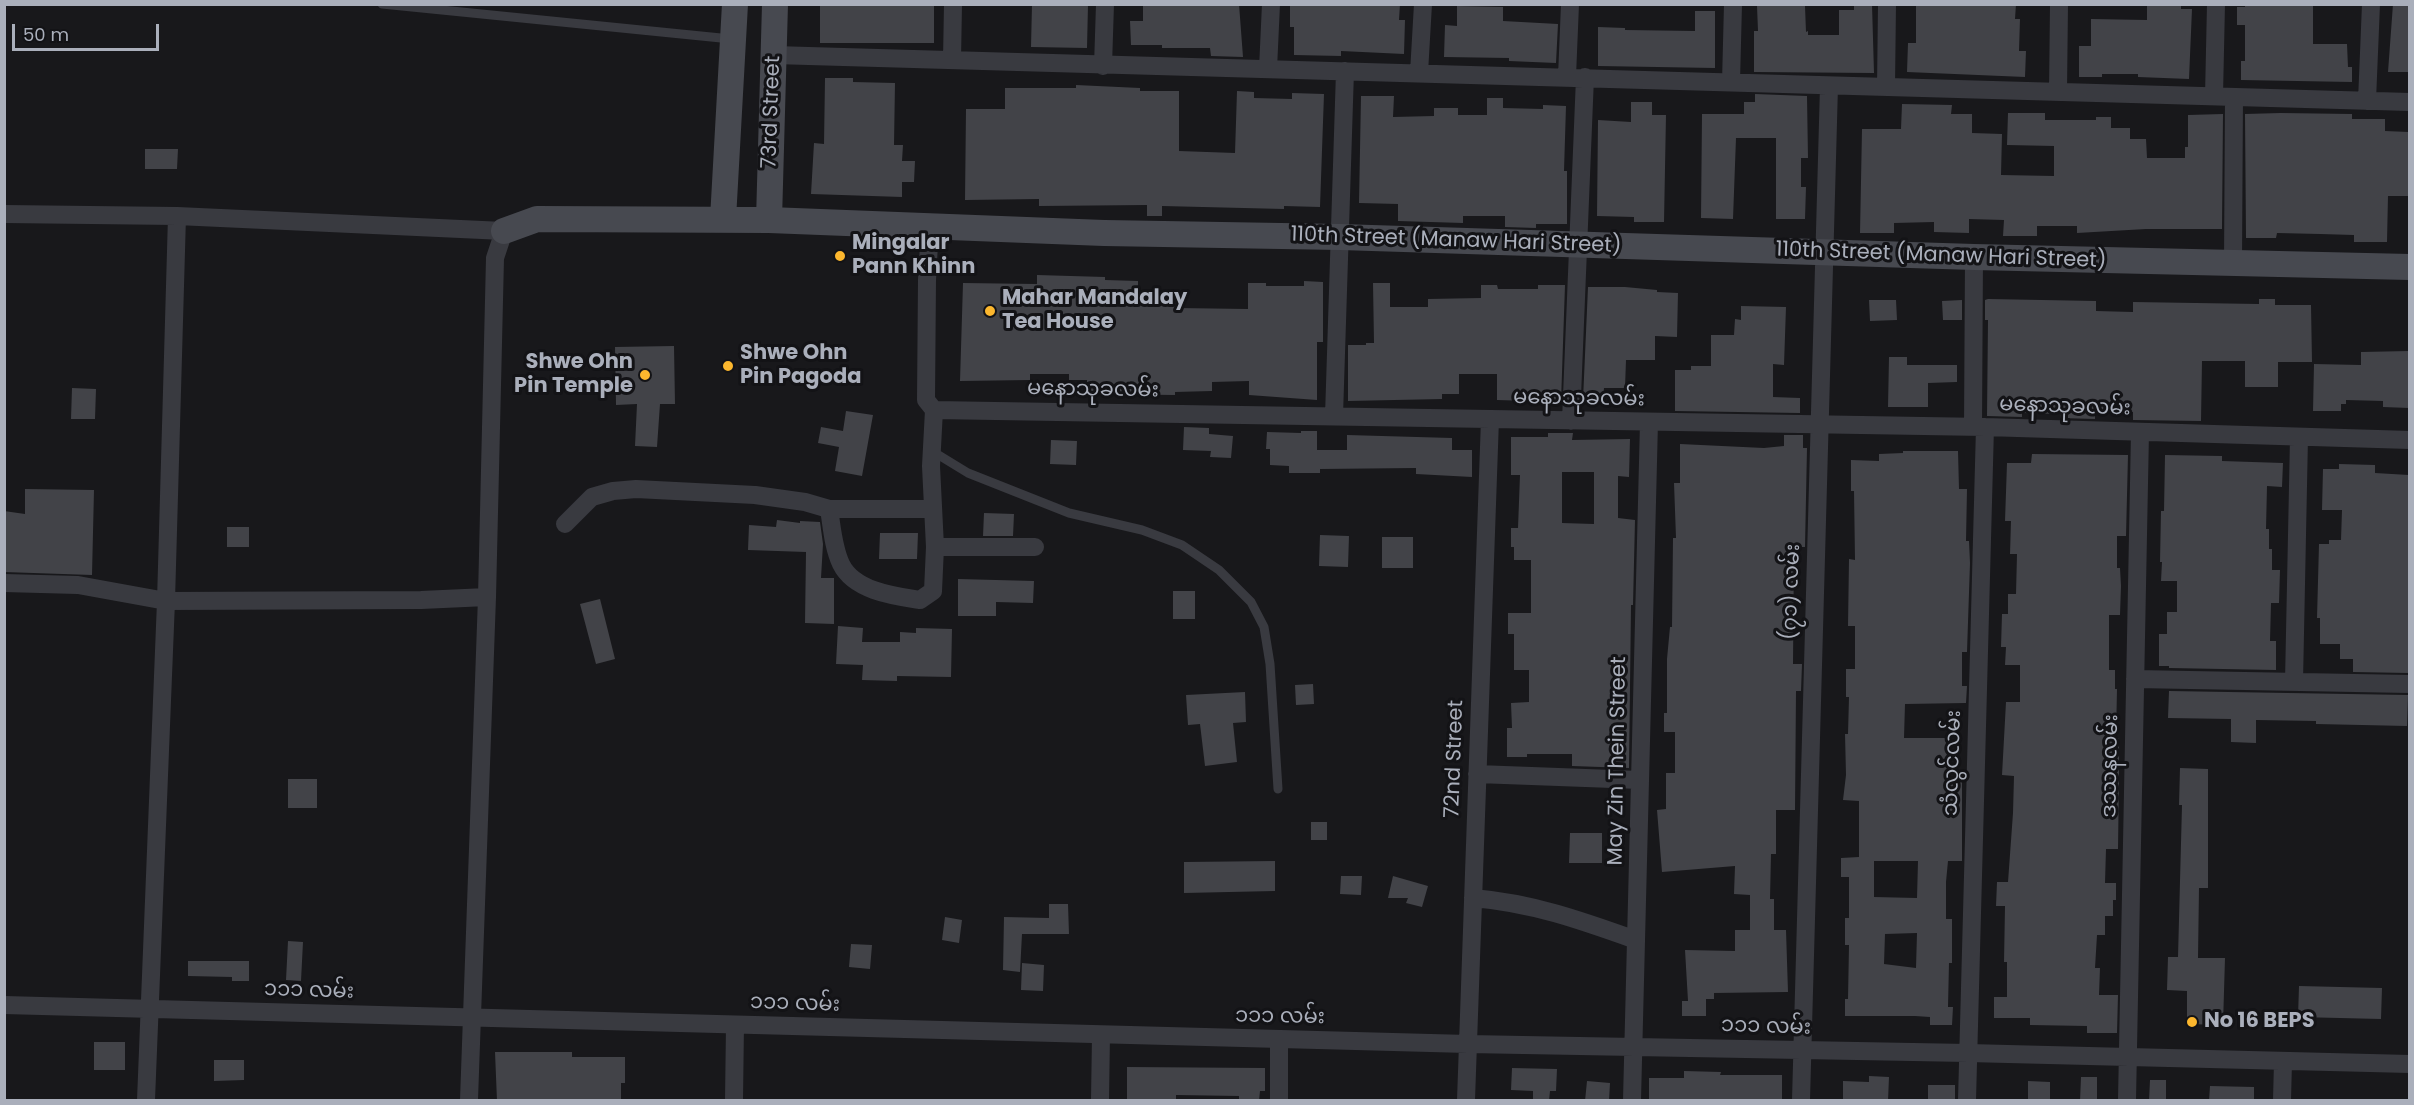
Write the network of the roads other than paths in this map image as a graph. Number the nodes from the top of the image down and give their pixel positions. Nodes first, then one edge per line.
1 (382, 4) edge
2 (735, 4) edge
3 (775, 4) edge
4 (953, 4) edge
5 (1105, 4) edge
6 (1271, 4) edge
7 (1423, 4) edge
8 (1570, 4) edge
9 (1733, 4) edge
10 (1887, 4) edge
11 (2059, 4) edge
12 (2216, 4) edge
13 (2371, 4) edge
14 (733, 39) junction
15 (774, 55) junction
16 (952, 60) junction
17 (1103, 66) junction
18 (1268, 69) junction
19 (1345, 71) junction
20 (1419, 73) junction
21 (1567, 77) junction
22 (1585, 77) junction
23 (1731, 82) junction
24 (1829, 86) junction
25 (1886, 87) junction
26 (2058, 92) junction
27 (2214, 96) junction
28 (2234, 97) junction
29 (2367, 101) junction
30 (2409, 102) edge
31 (4, 214) edge
32 (177, 216) junction
33 (723, 219) junction
34 (768, 220) junction
35 (930, 226) junction
36 (504, 231) junction
37 (1340, 237) junction
38 (1578, 245) junction
39 (1824, 252) junction
40 (1974, 257) junction
41 (2233, 263) junction
42 (2409, 267) edge
43 (934, 410) junction
44 (1334, 416) junction
45 (1490, 419) junction
46 (1571, 421) junction
47 (1649, 422) junction
48 (1819, 426) junction
49 (1979, 427) junction
50 (2140, 432) junction
51 (2299, 437) junction
52 (2409, 440) edge
53 (932, 451) junction
54 (829, 509) junction
55 (933, 509) junction
56 (565, 524) dead end
57 (935, 547) junction
58 (1035, 547) dead end
59 (4, 583) edge
60 (487, 597) junction
61 (166, 601) junction
62 (2136, 679) junction
63 (2294, 682) junction
64 (2409, 684) edge
65 (1477, 774) junction
66 (1640, 780) junction
67 (1278, 789) dead end
68 (1473, 898) junction
69 (1636, 940) junction
70 (4, 1005) edge
71 (150, 1010) junction
72 (471, 1018) junction
73 (735, 1025) junction
74 (1101, 1035) junction
75 (1279, 1039) junction
76 (1468, 1044) junction
77 (1633, 1045) junction
78 (1802, 1051) junction
79 (1968, 1053) junction
80 (2128, 1057) junction
81 (2283, 1062) junction
82 (2409, 1064) edge
83 (146, 1101) edge
84 (468, 1101) edge
85 (734, 1101) edge
86 (1100, 1101) edge
87 (1279, 1101) edge
88 (1466, 1101) edge
89 (1632, 1101) edge
90 (1801, 1101) edge
91 (1967, 1101) edge
92 (2127, 1101) edge
93 (2282, 1101) edge

1 - 14 lane
2 - 14 main road, 73rd Street
3 - 15 main road, 73rd Street
4 - 16 street
5 - 17 street
6 - 18 street
7 - 20 street
8 - 21 street
9 - 23 street
10 - 25 street
11 - 26 street
12 - 27 street
13 - 29 street
14 - 33 main road, 73rd Street
15 - 16 street
15 - 34 main road, 73rd Street
16 - 17 street
17 - 18 street
18 - 19 street
19 - 20 street
19 - 37 street
20 - 21 street
21 - 22 street
22 - 23 street
22 - 38 street
23 - 24 street
24 - 25 street
24 - 39 street, (၇၁) လမ်း
25 - 26 street
26 - 27 street
27 - 28 street
28 - 29 street
28 - 41 street
29 - 30 street
31 - 32 street
32 - 36 street
32 - 61 street
33 - 34 main road, 110th Street (Manaw Hari Street)
33 - 36 main road, 110th Street (Manaw Hari Street)
34 - 35 main road, 110th Street (Manaw Hari Street)
35 - 37 main road, 110th Street (Manaw Hari Street)
35 - 43 street
36 - 60 street
37 - 38 main road, 110th Street (Manaw Hari Street)
37 - 44 street
38 - 39 main road, 110th Street (Manaw Hari Street)
38 - 46 street
39 - 40 main road, 110th Street (Manaw Hari Street)
39 - 48 street, (၇၁) လမ်း
40 - 41 main road, 110th Street (Manaw Hari Street)
40 - 49 street, သံလွင်လမ်း
41 - 42 main road, 110th Street (Manaw Hari Street)
43 - 44 street, မနောသုခလမ်း
43 - 53 street
44 - 45 street, မနောသုခလမ်း
45 - 46 street, မနောသုခလမ်း
45 - 65 street, 72nd Street
46 - 47 street, မနောသုခလမ်း
47 - 48 street, မနောသုခလမ်း
47 - 66 street, May Zin Thein Street
48 - 49 street, မနောသုခလမ်း
48 - 78 street, (၇၁) လမ်း
49 - 50 street, မနောသုခလမ်း
49 - 79 street, သံလွင်လမ်း
50 - 51 street, မနောသုခလမ်း
50 - 62 street, ဒဿနလမ်း
51 - 52 street, မနောသုခလမ်း
51 - 63 street
53 - 55 street
53 - 67 lane
54 - 55 street
54 - 56 street
54 - 57 street
55 - 57 street
57 - 58 street
59 - 61 street
60 - 61 street
60 - 72 street
61 - 71 street
62 - 63 street
62 - 80 street, ဒဿနလမ်း
63 - 64 street
65 - 66 street
65 - 68 street, 72nd Street
66 - 69 street, May Zin Thein Street
68 - 69 street
68 - 76 street, 72nd Street
69 - 77 street, May Zin Thein Street
70 - 71 street, ၁၁၁ လမ်း
71 - 72 street, ၁၁၁ လမ်း
71 - 83 street
72 - 73 street, ၁၁၁ လမ်း
72 - 84 street
73 - 74 street, ၁၁၁ လမ်း
73 - 85 street
74 - 75 street, ၁၁၁ လမ်း
74 - 86 street
75 - 76 street, ၁၁၁ လမ်း
75 - 87 street
76 - 77 street, ၁၁၁ လမ်း
76 - 88 street, 72nd Street
77 - 78 street, ၁၁၁ လမ်း
77 - 89 street, May Zin Thein Street
78 - 79 street, ၁၁၁ လမ်း
78 - 90 street, (၇၁) လမ်း
79 - 80 street, ၁၁၁ လမ်း
79 - 91 street, သံလွင်လမ်း
80 - 81 street, ၁၁၁ လမ်း
80 - 92 street, ဒဿနလမ်း
81 - 82 street, ၁၁၁ လမ်း
81 - 93 street

